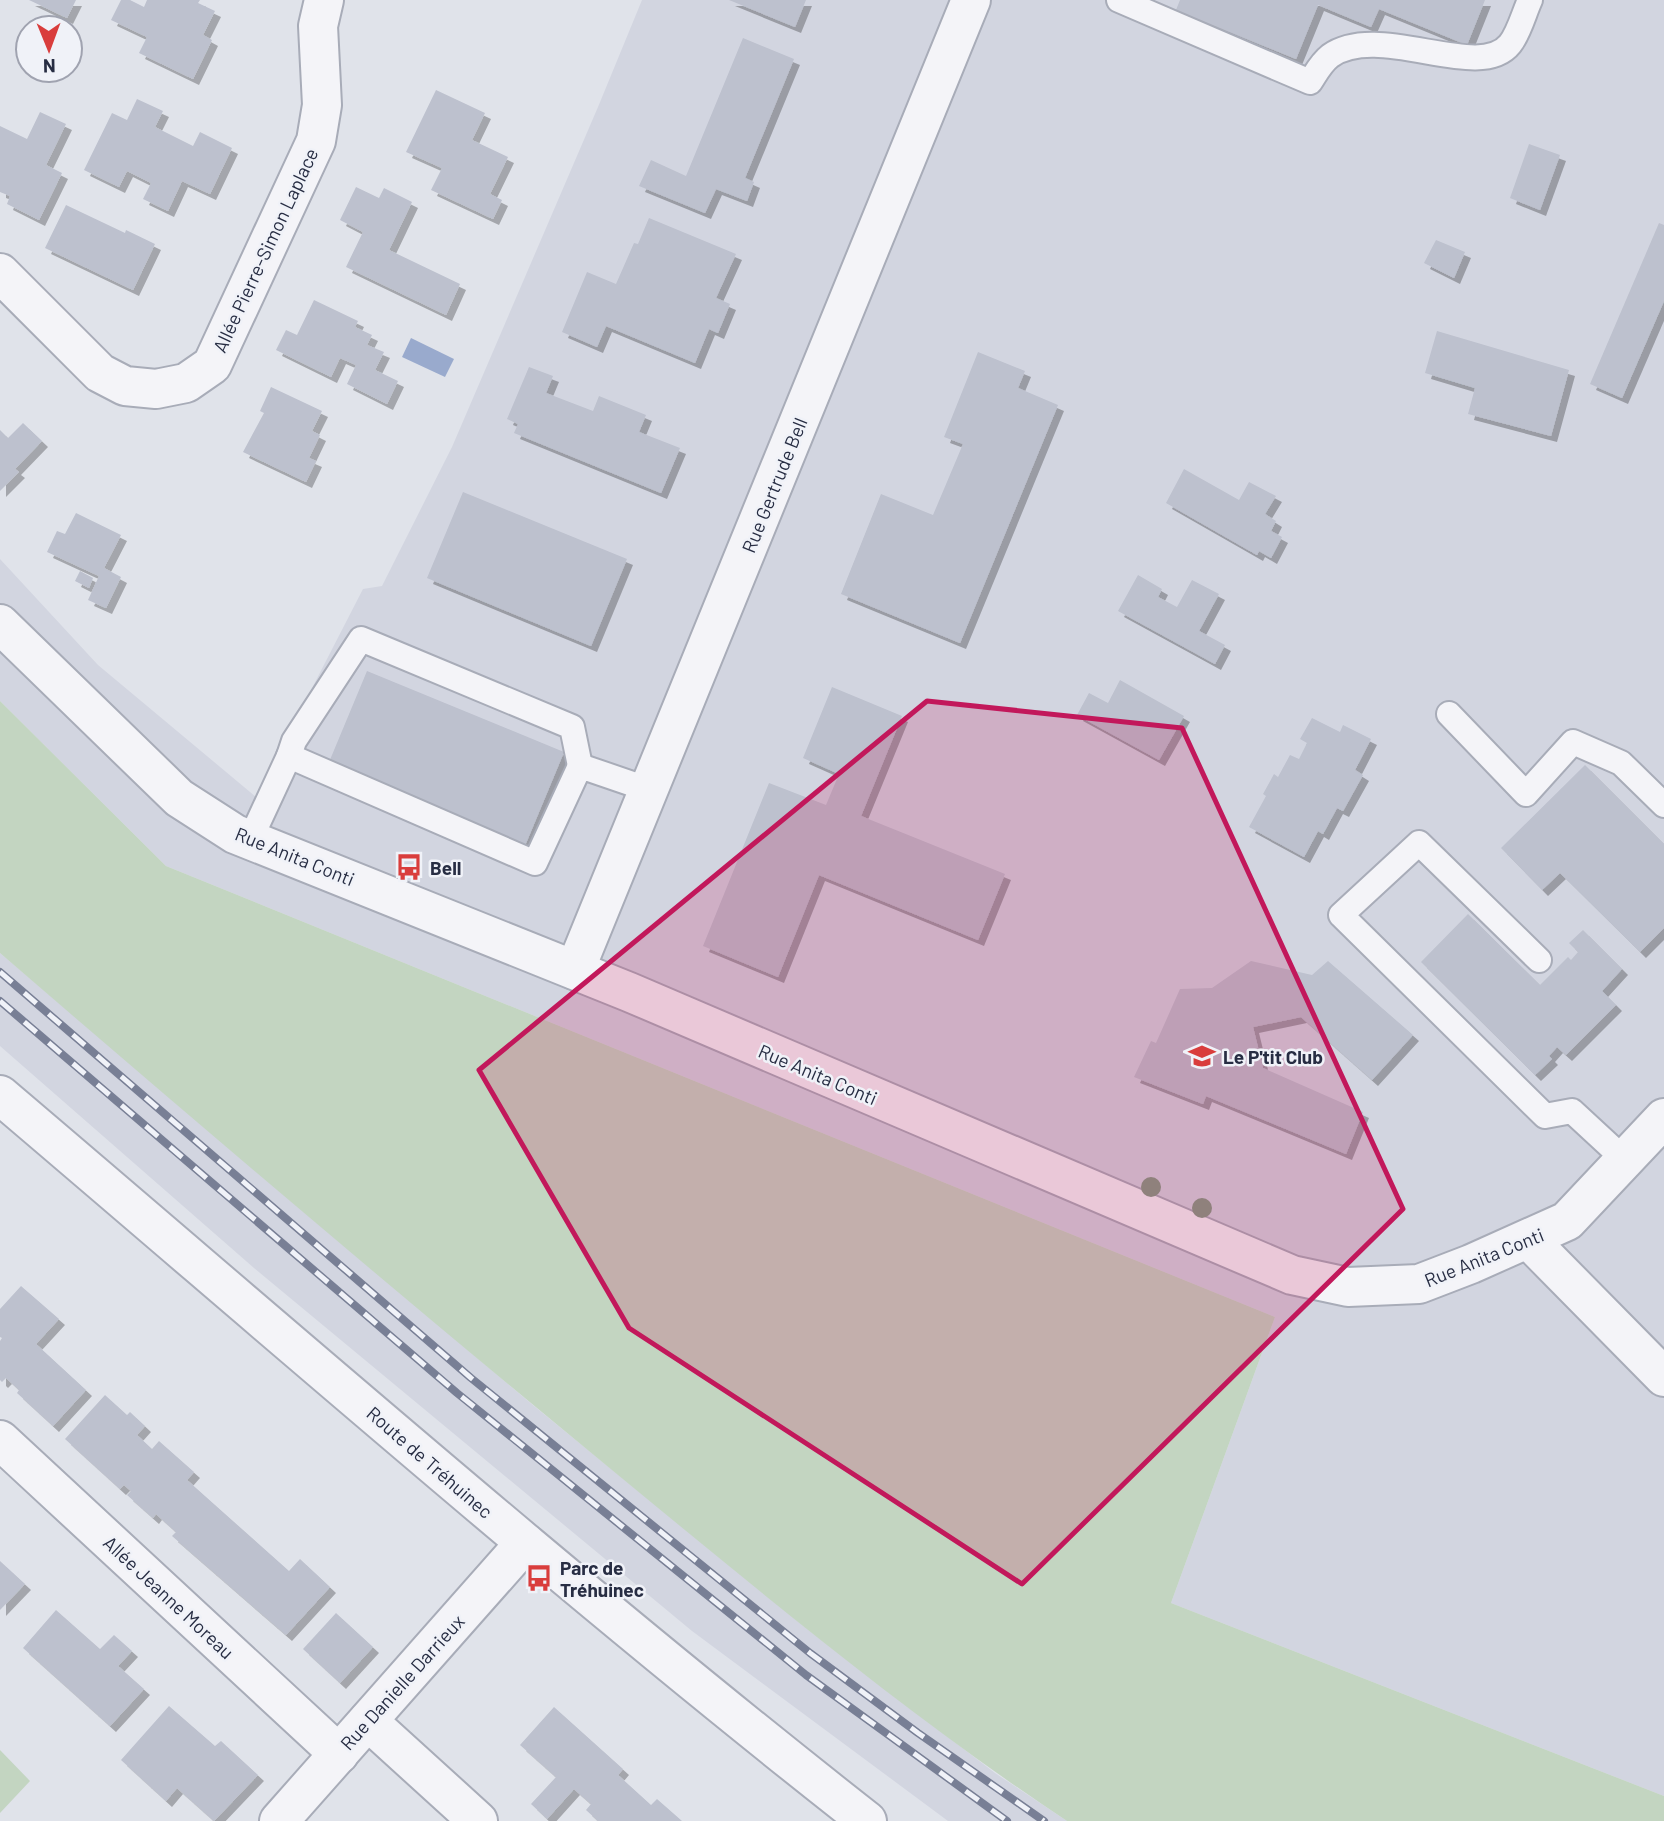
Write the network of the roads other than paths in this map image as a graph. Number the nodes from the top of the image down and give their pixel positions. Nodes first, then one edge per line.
1 (324, 0) edge
2 (971, 0) edge
3 (1119, 0) edge
4 (1530, 0) edge
5 (0, 273) edge
6 (0, 624) edge
7 (1449, 714) dead end
8 (289, 756) junction
9 (580, 766) junction
10 (650, 790) junction
11 (1664, 805) edge
12 (250, 840) junction
13 (1539, 960) dead end
14 (575, 970) junction
15 (0, 1095) edge
16 (1664, 1118) edge
17 (1625, 1160) junction
18 (1528, 1240) junction
19 (1664, 1377) edge
20 (0, 1440) edge
21 (525, 1543) junction
22 (368, 1721) junction
23 (339, 1754) junction
24 (279, 1821) edge
25 (478, 1821) edge
26 (867, 1821) edge

1 - 5 street, Allée Pierre-Simon Laplace
2 - 10 street, Rue Gertrude Bell
3 - 4 lane
6 - 12 street, Rue Anita Conti
7 - 11 lane
8 - 9 lane
8 - 9 lane
8 - 12 lane
9 - 10 lane
10 - 14 street, Rue Gertrude Bell
12 - 14 street, Rue Anita Conti
13 - 17 lane
14 - 18 street, Rue Anita Conti
15 - 21 street, Route de Tréhuinec
16 - 17 street, Rue Anita Conti
17 - 18 street, Rue Anita Conti
18 - 19 street
20 - 23 street, Allée Jeanne Moreau
21 - 22 street, Rue Danielle Darrieux
21 - 26 street, Route de Tréhuinec
22 - 23 street, Rue Danielle Darrieux
22 - 25 street
23 - 24 street, Rue Danielle Darrieux

